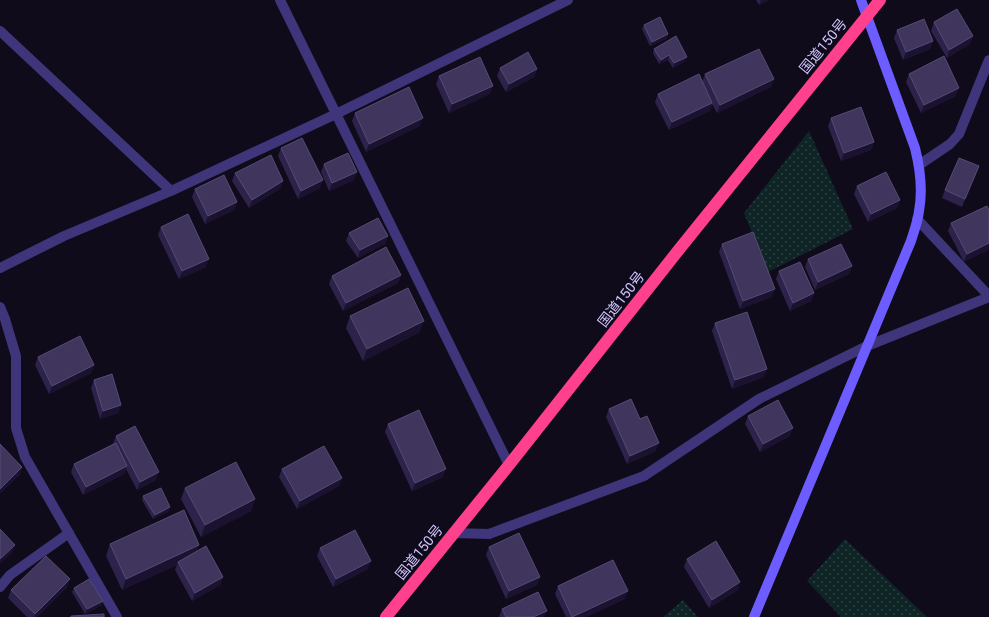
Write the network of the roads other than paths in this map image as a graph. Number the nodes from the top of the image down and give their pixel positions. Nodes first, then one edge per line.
1 (280, 0) edge
2 (568, 0) edge
3 (860, 0) edge
4 (880, 0) edge
5 (866, 17) junction
6 (0, 31) edge
7 (989, 60) edge
8 (336, 114) junction
9 (919, 165) junction
10 (171, 191) junction
11 (917, 219) junction
12 (0, 268) edge
13 (989, 297) edge
14 (0, 306) edge
15 (868, 346) junction
16 (509, 465) junction
17 (69, 533) junction
18 (453, 534) junction
19 (0, 587) edge
20 (117, 617) edge
21 (386, 617) edge
22 (754, 617) edge

1 - 8 street
2 - 8 street
3 - 5 street
4 - 5 highway, 国道150号
5 - 9 street
5 - 16 highway, 国道150号
6 - 10 street
7 - 9 street
8 - 10 street
8 - 16 street
9 - 11 street
10 - 12 street
11 - 13 street
11 - 15 street
13 - 15 street
14 - 17 street
15 - 18 street
15 - 22 street
16 - 18 highway, 国道150号
17 - 19 street
17 - 20 street
18 - 21 highway, 国道150号

